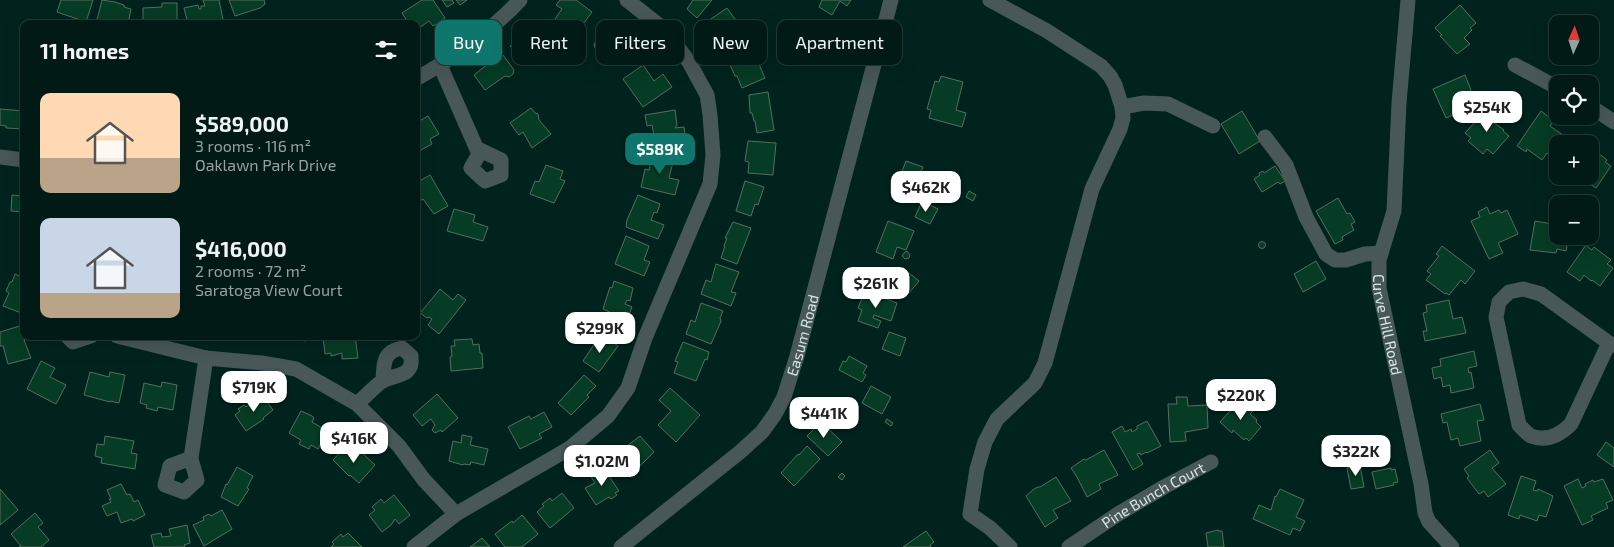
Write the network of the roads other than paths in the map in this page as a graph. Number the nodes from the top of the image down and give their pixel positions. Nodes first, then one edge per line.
1 (520, 0) edge
2 (627, 0) edge
3 (891, 0) edge
4 (1408, 0) edge
5 (999, 2) edge
6 (499, 20) edge
7 (440, 65) joint
8 (1515, 65) dead end
9 (420, 77) edge
10 (1549, 83) edge
11 (1122, 107) junction
12 (1599, 112) edge
13 (1614, 122) edge
14 (1213, 126) dead end
15 (1265, 137) dead end
16 (478, 149) dead end
17 (0, 157) edge
18 (20, 160) edge
19 (1381, 253) junction
20 (134, 340) edge
21 (1611, 344) edge
22 (206, 358) junction
23 (383, 381) dead end
24 (357, 404) junction
25 (191, 459) dead end
26 (1212, 462) dead end
27 (456, 514) junction
28 (414, 547) edge
29 (621, 547) edge
30 (1010, 547) edge
31 (1069, 547) edge
32 (1452, 547) edge

1 - 6 street
2 - 27 street
3 - 29 street, Easum Road
4 - 19 street, Curve Hill Road
5 - 11 street
7 - 9 street
7 - 16 street
8 - 10 street
11 - 14 street
11 - 30 street
12 - 13 street
15 - 19 street
17 - 18 street
19 - 32 street, Curve Hill Road
20 - 22 street
21 - 21 street
22 - 24 street
22 - 25 street
23 - 24 street
24 - 27 street
26 - 31 street, Pine Bunch Court
27 - 28 street

